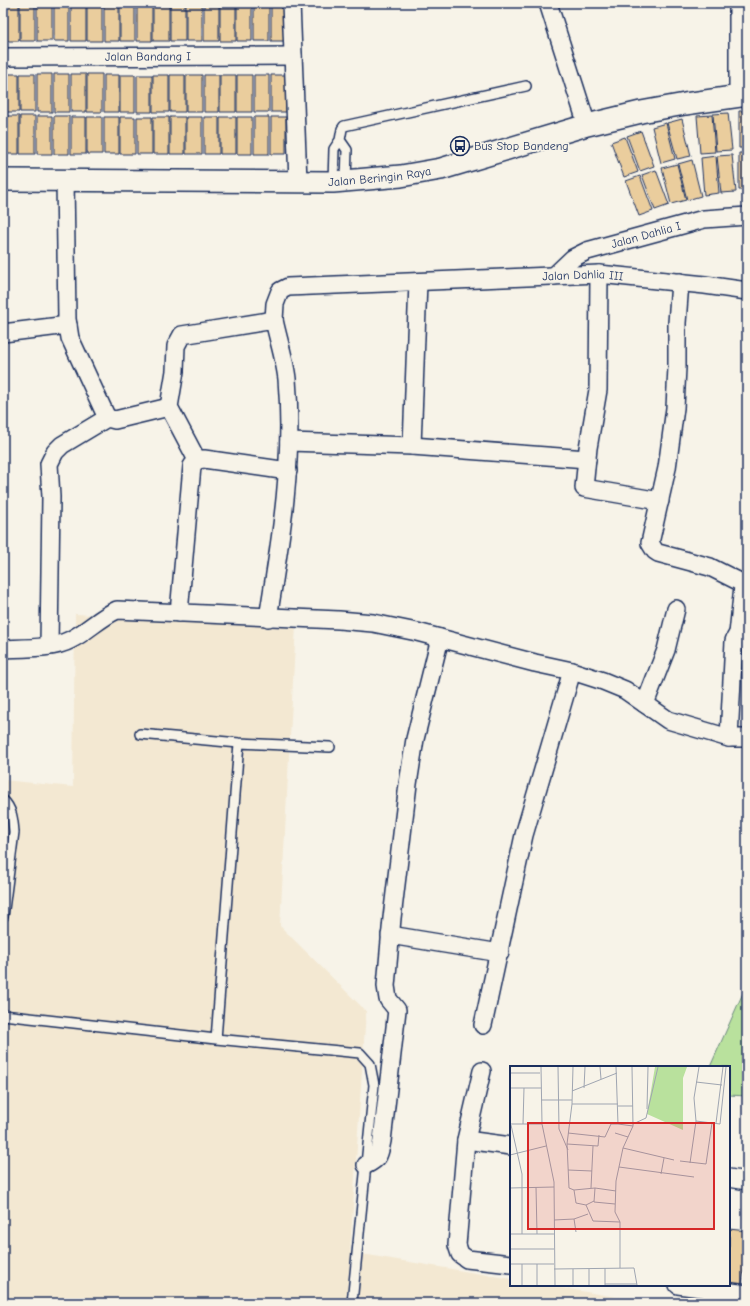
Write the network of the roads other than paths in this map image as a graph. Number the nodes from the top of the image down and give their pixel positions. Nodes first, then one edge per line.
1 (291, 3) edge
2 (548, 3) edge
3 (738, 3) edge
4 (293, 56) junction
5 (3, 57) edge
6 (526, 86) dead end
7 (743, 95) edge
8 (587, 125) junction
9 (340, 140) junction
10 (3, 180) edge
11 (65, 180) junction
12 (298, 181) junction
13 (340, 181) junction
14 (747, 216) edge
15 (599, 274) junction
16 (554, 276) junction
17 (418, 282) junction
18 (680, 282) junction
19 (747, 291) edge
20 (274, 320) junction
21 (68, 325) junction
22 (3, 333) edge
23 (169, 407) junction
24 (107, 418) junction
25 (289, 442) junction
26 (412, 446) junction
27 (587, 459) junction
28 (197, 460) junction
29 (288, 471) junction
30 (660, 501) junction
31 (676, 609) dead end
32 (179, 614) junction
33 (268, 618) junction
34 (742, 632) edge
35 (440, 638) junction
36 (50, 646) junction
37 (3, 649) edge
38 (572, 670) junction
39 (645, 704) junction
40 (140, 734) dead end
41 (741, 742) edge
42 (239, 743) junction
43 (330, 748) dead end
44 (3, 800) edge
45 (3, 917) edge
46 (390, 935) junction
47 (500, 953) junction
48 (3, 1016) edge
49 (483, 1025) dead end
50 (216, 1039) junction
51 (482, 1071) dead end
52 (466, 1140) junction
53 (510, 1146) edge
54 (366, 1165) junction
55 (730, 1178) edge
56 (747, 1181) edge
57 (510, 1264) edge
58 (686, 1286) edge
59 (747, 1294) edge
60 (352, 1303) edge

1 - 4 street
2 - 8 street
3 - 7 street
4 - 5 street, Jalan Bandang I
4 - 12 street
6 - 9 lane
7 - 8 street, Jalan Beringin Raya
8 - 13 street, Jalan Beringin Raya
9 - 13 lane
9 - 13 lane
10 - 11 street, Jalan Beringin Raya
11 - 12 street, Jalan Beringin Raya
11 - 21 street
12 - 13 street, Jalan Beringin Raya
14 - 16 street, Jalan Dahlia I
15 - 16 street, Jalan Dahlia III
15 - 18 street, Jalan Dahlia III
15 - 27 street
16 - 17 street, Jalan Dahlia III
17 - 20 street, Jalan Dahlia III
17 - 26 street
18 - 19 street, Jalan Dahlia III
18 - 30 street
20 - 23 street
20 - 25 street
21 - 22 street
21 - 24 street
23 - 24 street
23 - 28 street
24 - 36 street
25 - 26 street
25 - 29 street
26 - 27 street
27 - 30 street
28 - 29 street
28 - 32 street
29 - 33 street
30 - 34 street
31 - 39 street
32 - 33 street
32 - 36 street
33 - 35 street
34 - 41 street
35 - 38 street
35 - 46 street
36 - 37 street
38 - 39 street
38 - 47 street
39 - 41 street
40 - 42 lane
42 - 43 lane
42 - 50 lane
44 - 45 lane
46 - 47 street
46 - 54 street
47 - 49 street
48 - 50 lane
50 - 54 lane
51 - 52 street
52 - 53 street
52 - 57 street
54 - 60 lane
55 - 56 street
58 - 59 street

